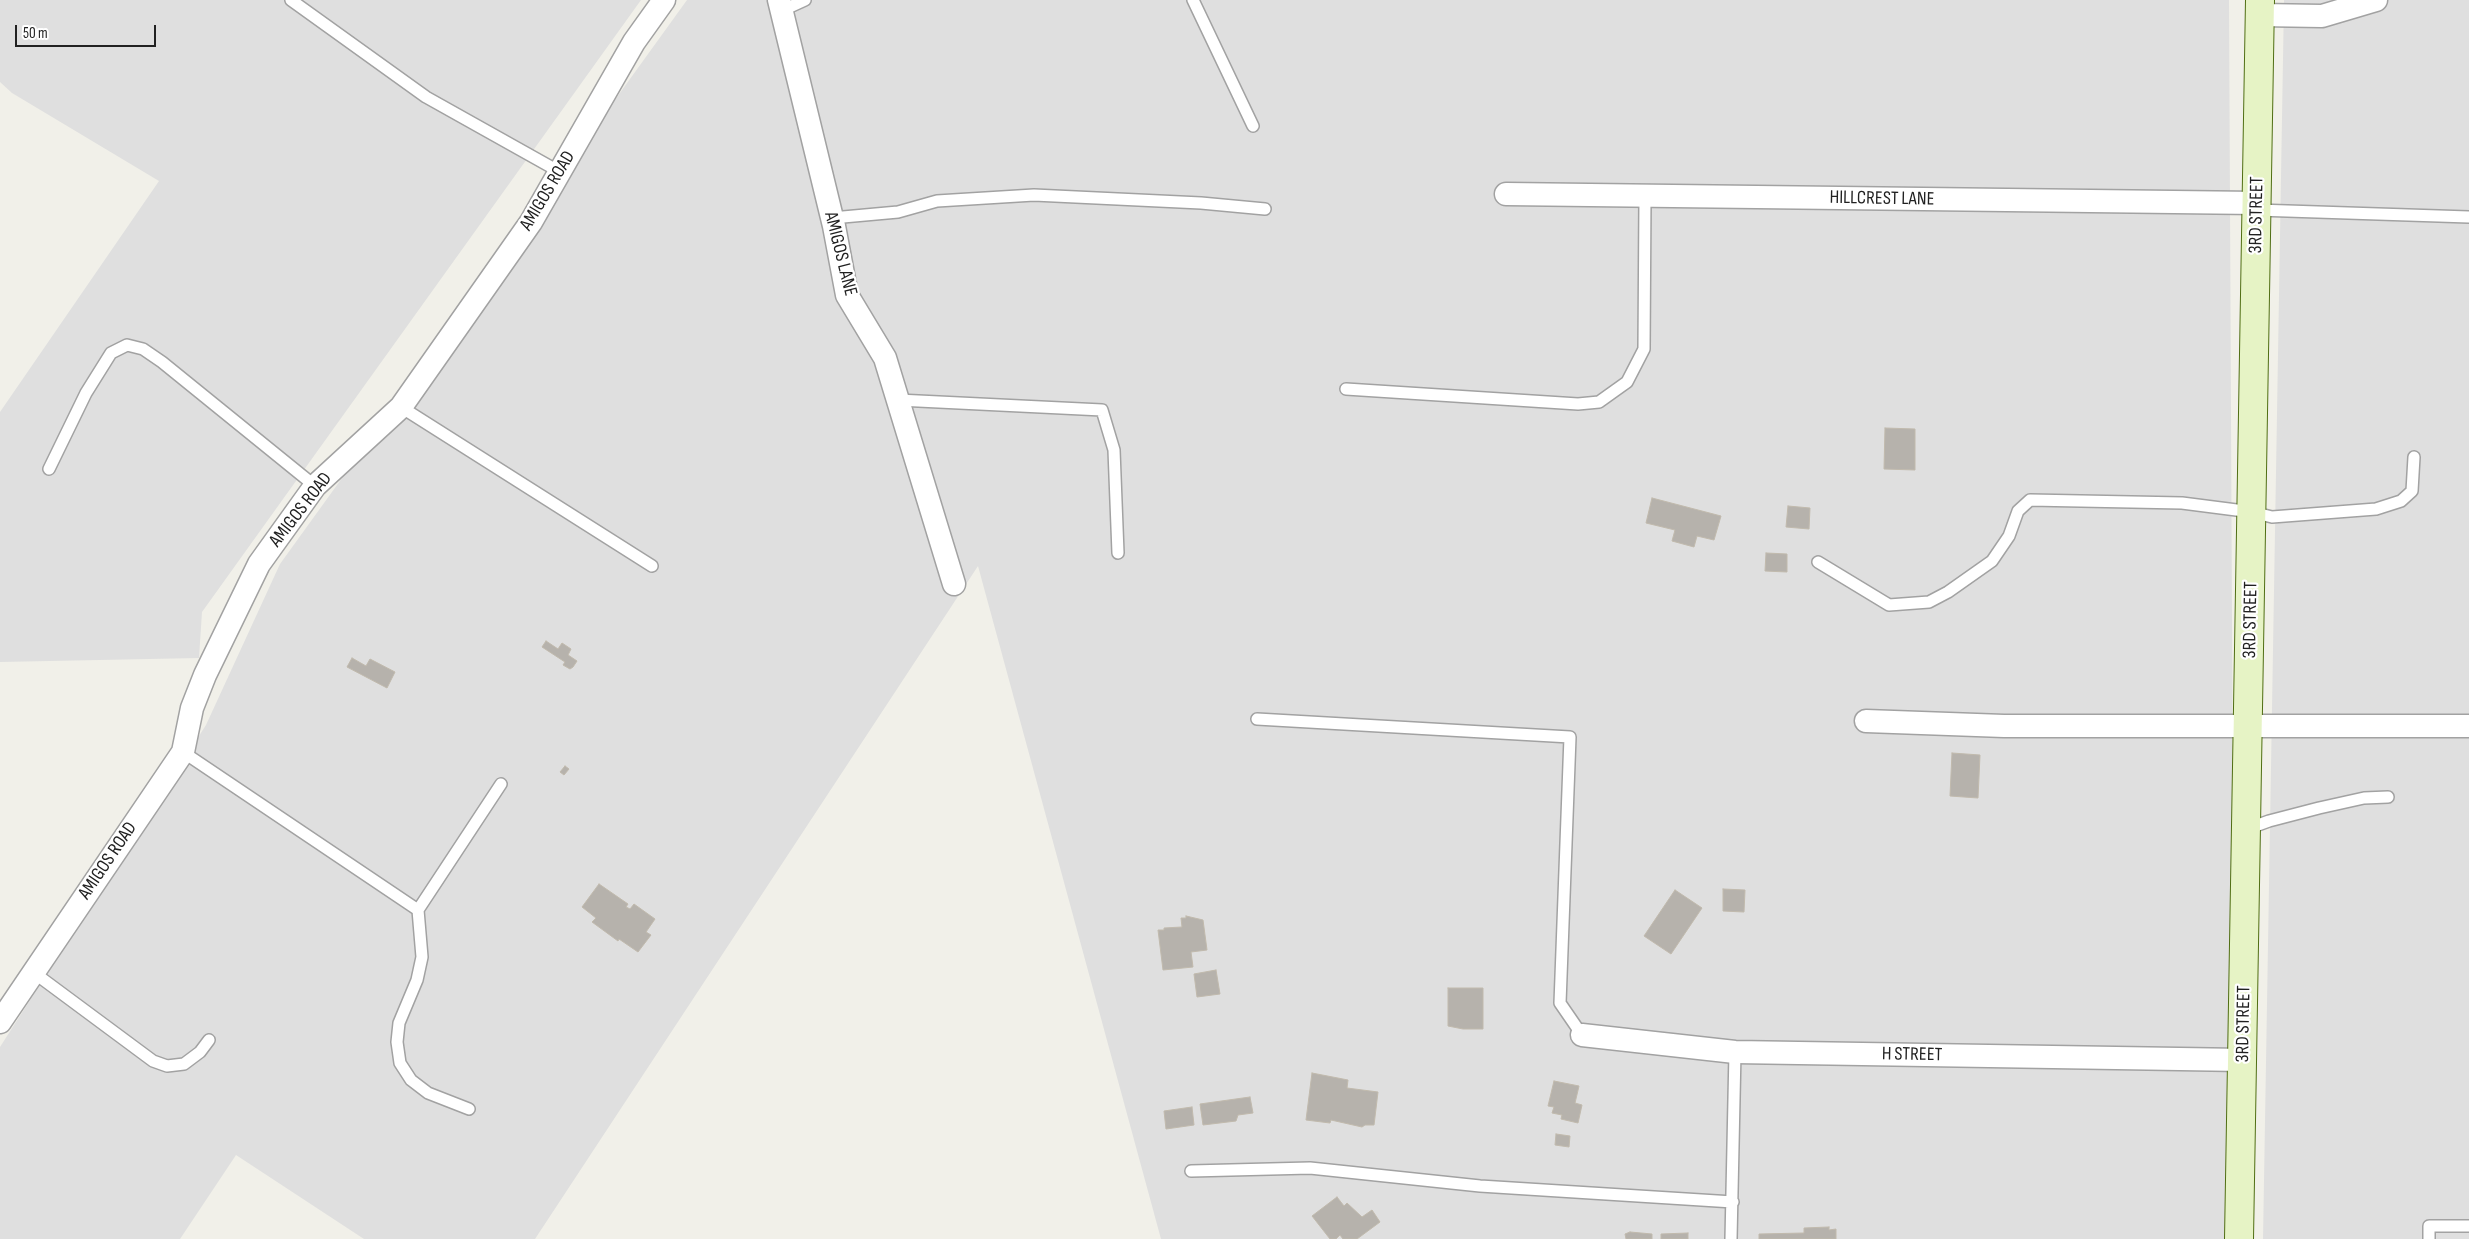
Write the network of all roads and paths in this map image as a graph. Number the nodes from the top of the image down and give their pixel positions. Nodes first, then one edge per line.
1 (291, 0) edge
2 (664, 0) edge
3 (805, 0) edge
4 (1193, 0) edge
5 (2376, 0) edge
6 (780, 6) edge
7 (2260, 8) edge
8 (1253, 126) dead end
9 (560, 172) junction
10 (1506, 194) dead end
11 (1645, 197) junction
12 (2257, 207) junction
13 (1265, 209) dead end
14 (2469, 217) edge
15 (832, 218) junction
16 (1346, 389) dead end
17 (898, 400) junction
18 (401, 407) junction
19 (2414, 457) dead end
20 (49, 468) dead end
21 (315, 486) junction
22 (2252, 512) junction
23 (1118, 553) dead end
24 (1818, 562) dead end
25 (652, 566) dead end
26 (954, 584) dead end
27 (1257, 719) dead end
28 (1866, 721) dead end
29 (2249, 726) junction
30 (2469, 726) edge
31 (183, 752) junction
32 (501, 784) dead end
33 (2388, 797) dead end
34 (2247, 829) junction
35 (418, 910) junction
36 (32, 972) junction
37 (0, 1022) edge
38 (1582, 1035) joint
39 (209, 1040) dead end
40 (1735, 1052) junction
41 (2243, 1060) junction
42 (469, 1109) dead end
43 (1191, 1171) dead end
44 (1733, 1202) junction
45 (2469, 1226) edge
46 (1731, 1239) edge
47 (2239, 1239) edge
48 (2428, 1239) edge

1 - 9 lane
2 - 9 street, AMIGOS ROAD
3 - 6 lane
4 - 8 lane
5 - 7 street
6 - 15 street, AMIGOS LANE
7 - 12 main road, 3RD STREET
9 - 18 street, AMIGOS ROAD
10 - 11 street, HILLCREST LANE
11 - 12 street, HILLCREST LANE
11 - 16 lane
12 - 14 lane
12 - 22 main road, 3RD STREET
13 - 15 lane
15 - 17 street, AMIGOS LANE
17 - 23 lane
17 - 26 street, AMIGOS LANE
18 - 21 street, AMIGOS ROAD
18 - 25 lane
19 - 22 lane
20 - 21 lane
21 - 31 street, AMIGOS ROAD
22 - 24 lane
22 - 29 main road, 3RD STREET
27 - 38 lane
28 - 29 street
29 - 30 street
29 - 34 main road, 3RD STREET
31 - 35 lane
31 - 36 street, AMIGOS ROAD
32 - 35 lane
33 - 34 lane
34 - 41 main road, 3RD STREET
35 - 42 lane
36 - 37 street, AMIGOS ROAD
36 - 39 lane
38 - 40 street, H STREET
40 - 41 street, H STREET
40 - 44 lane
41 - 47 main road, 3RD STREET
43 - 44 lane
44 - 46 lane
45 - 48 lane

